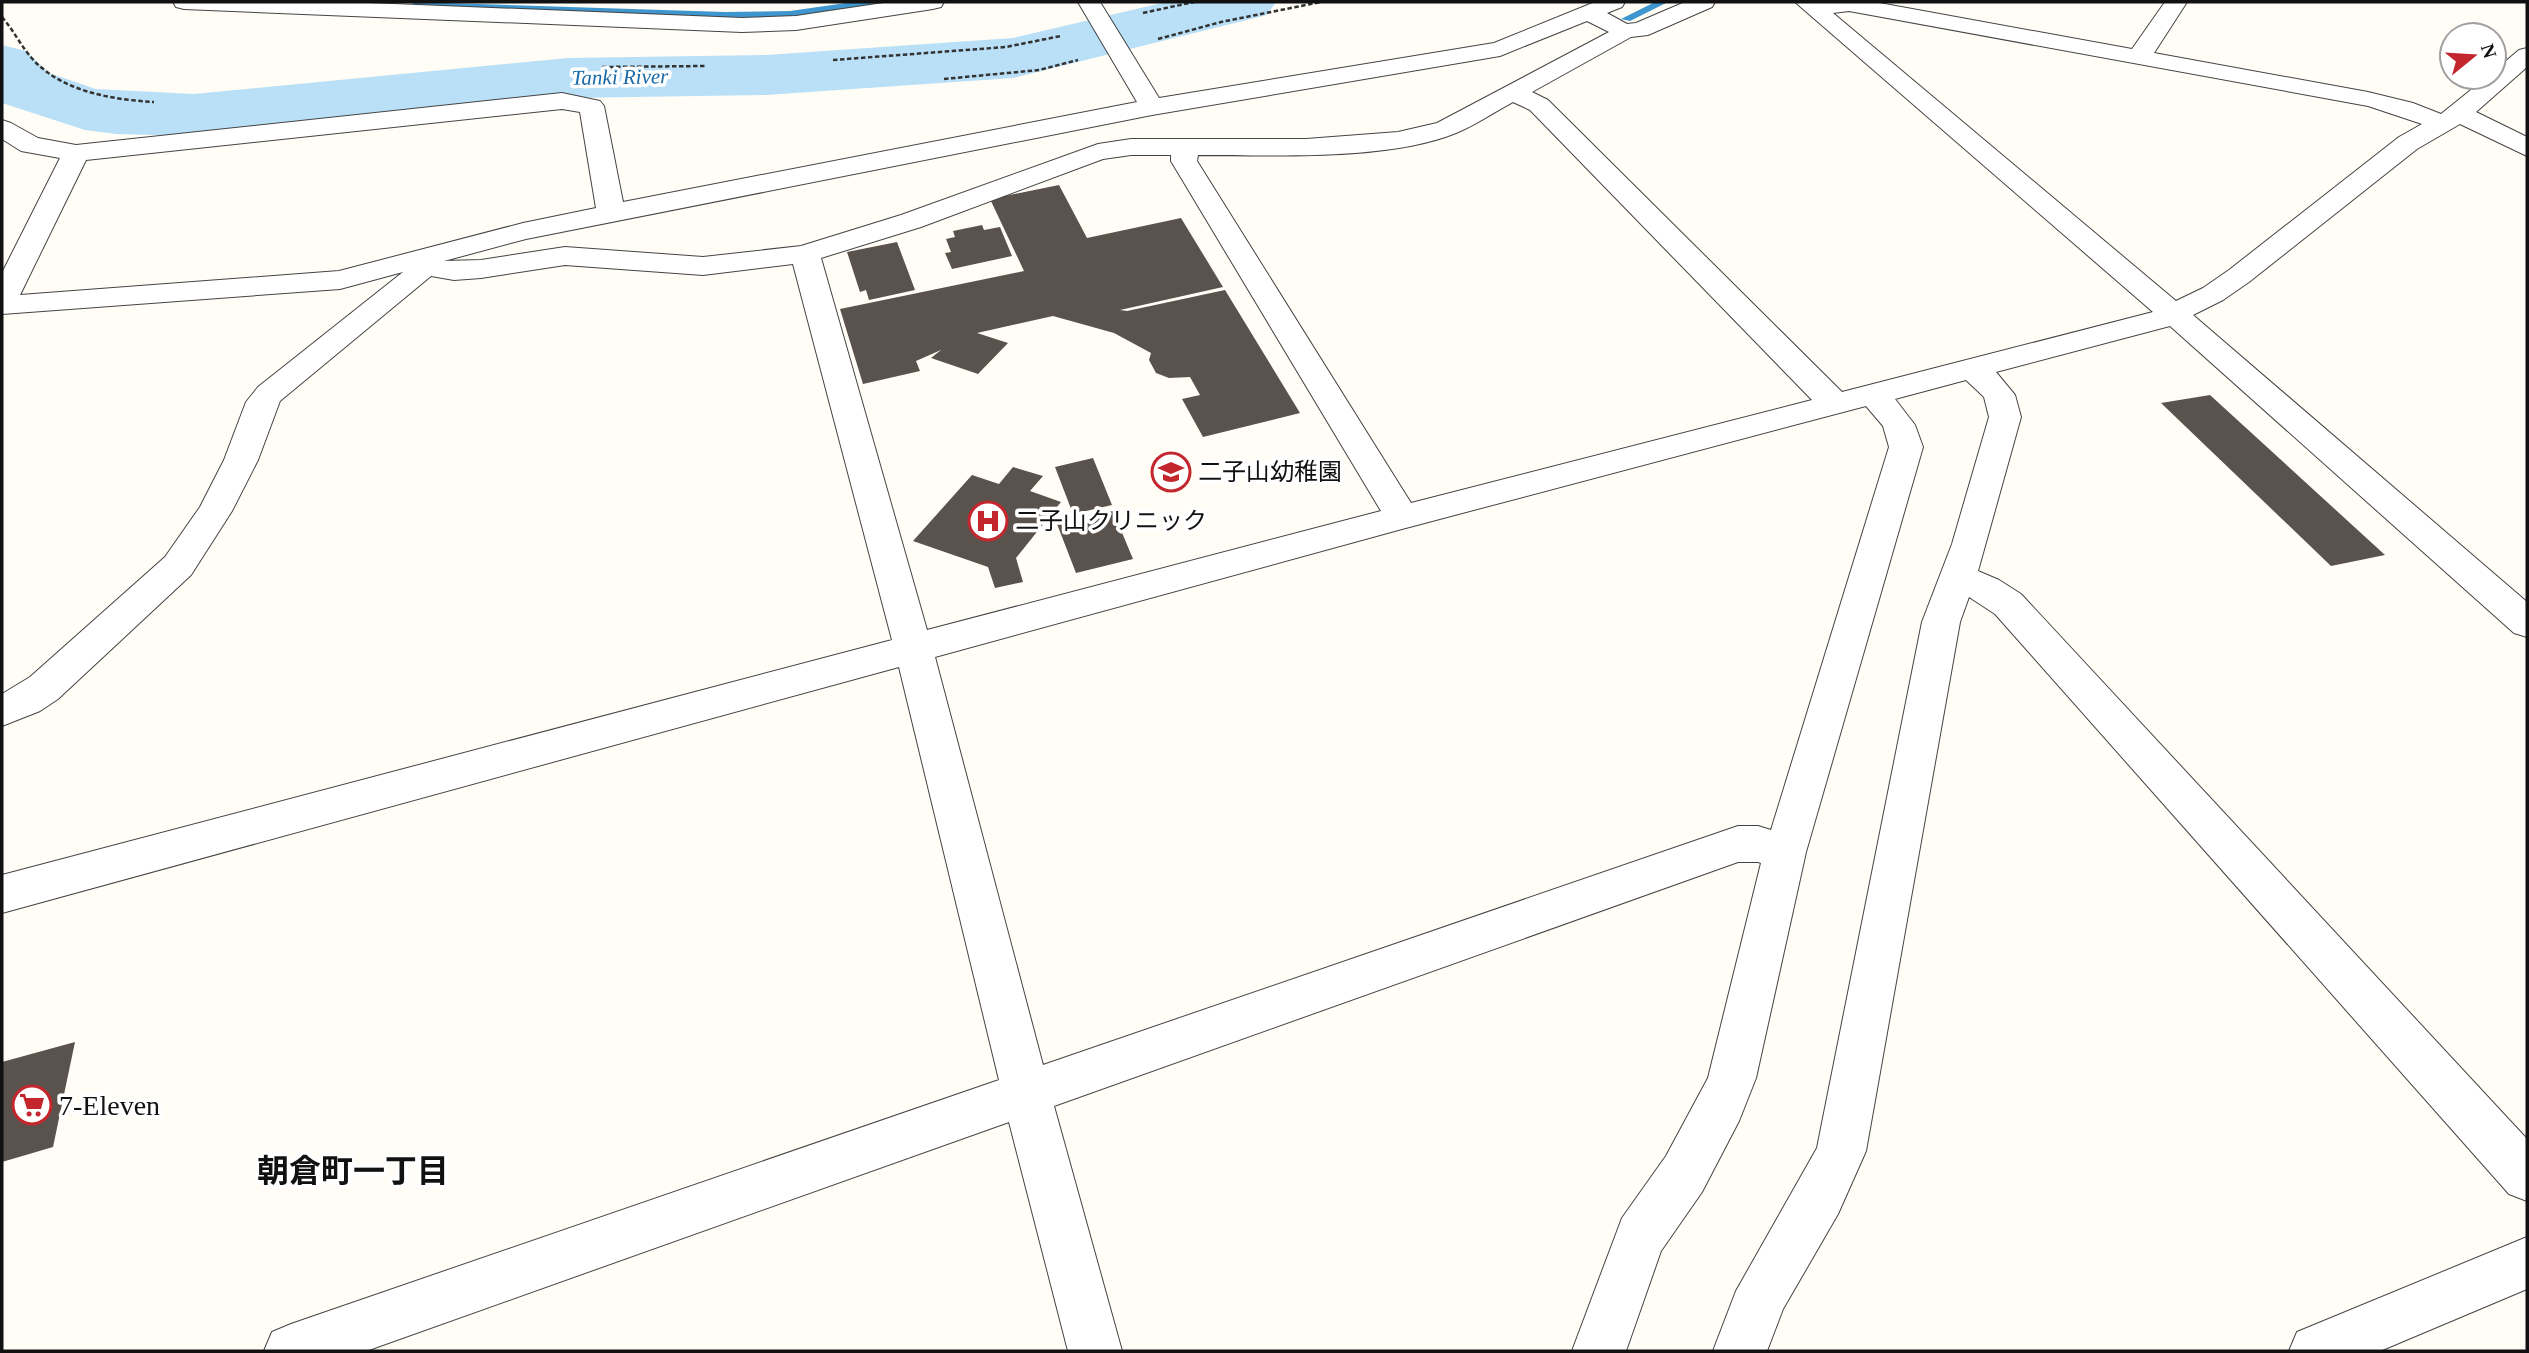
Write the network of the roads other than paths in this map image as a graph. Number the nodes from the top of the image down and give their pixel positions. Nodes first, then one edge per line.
1 (184, 2) edge
2 (773, 2) edge
3 (933, 2) edge
4 (1089, 2) edge
5 (1614, 2) edge
6 (1704, 2) edge
7 (2176, 2) edge
8 (335, 5) edge
9 (1810, 5) edge
10 (571, 10) edge
11 (1587, 13) junction
12 (766, 25) junction
13 (1622, 31) junction
14 (2527, 55) edge
15 (2141, 57) junction
16 (1513, 92) junction
17 (1152, 107) junction
18 (2451, 119) junction
19 (2, 128) edge
20 (2527, 148) edge
21 (1185, 149) junction
22 (76, 153) junction
23 (611, 213) junction
24 (501, 237) junction
25 (805, 254) junction
26 (430, 257) junction
27 (500, 266) junction
28 (2, 303) edge
29 (2174, 314) junction
30 (1974, 370) junction
31 (1854, 399) junction
32 (1402, 517) junction
33 (1956, 578) junction
34 (2527, 623) edge
35 (914, 649) junction
36 (2, 711) edge
37 (1785, 852) junction
38 (2, 894) edge
39 (1026, 1093) junction
40 (2527, 1176) edge
41 (2527, 1263) edge
42 (291, 1351) edge
43 (1095, 1351) edge
44 (1599, 1351) edge
45 (1740, 1351) edge
46 (2316, 1351) edge

1 - 8 street
2 - 12 street
3 - 12 street
4 - 17 street
5 - 11 street
6 - 13 street
7 - 15 street
8 - 10 street
9 - 15 street
9 - 29 street
10 - 12 street
11 - 13 street
11 - 17 street
13 - 16 street
14 - 18 street
15 - 18 street
16 - 21 street
16 - 31 street
17 - 23 street
18 - 20 street
18 - 29 street
19 - 22 street
21 - 25 street
21 - 32 street
22 - 23 street
22 - 28 street
23 - 24 street
24 - 26 street
24 - 27 street
25 - 27 street
25 - 35 street
26 - 27 street
26 - 28 street
26 - 36 street
29 - 30 street
29 - 34 street
30 - 31 street
30 - 33 street
31 - 32 street
31 - 37 street
32 - 35 street
33 - 40 street
33 - 45 street
35 - 38 street
35 - 39 street
37 - 39 street
37 - 44 street
39 - 42 street
39 - 43 street
41 - 46 street

